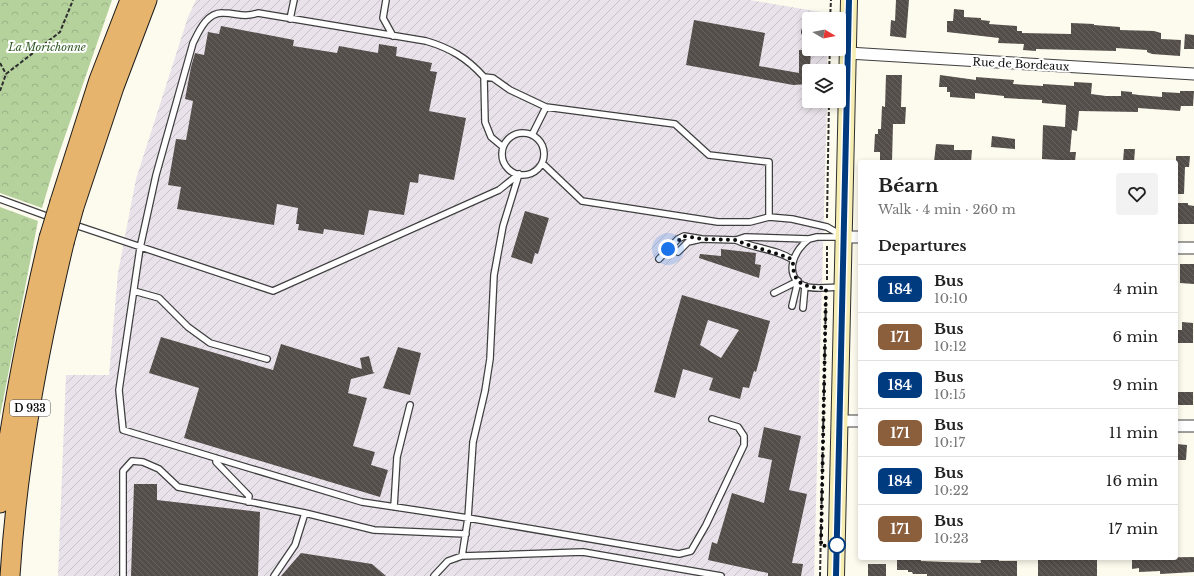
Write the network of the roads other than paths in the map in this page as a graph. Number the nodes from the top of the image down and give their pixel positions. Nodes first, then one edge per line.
1 (130, 0) edge
2 (147, 0) edge
3 (294, 0) edge
4 (386, 0) edge
5 (849, 0) edge
6 (290, 19) junction
7 (394, 36) junction
8 (848, 53) junction
9 (1194, 74) edge
10 (484, 77) junction
11 (546, 108) junction
12 (532, 135) junction
13 (503, 147) junction
14 (542, 163) junction
15 (519, 174) junction
16 (0, 199) edge
17 (65, 213) junction
18 (769, 217) junction
19 (843, 237) junction
20 (858, 237) edge
21 (705, 239) junction
22 (809, 239) junction
23 (736, 240) junction
24 (56, 241) junction
25 (707, 246) dead end
26 (140, 248) junction
27 (1178, 248) edge
28 (1194, 248) edge
29 (678, 252) dead end
30 (659, 259) dead end
31 (793, 260) junction
32 (798, 281) junction
33 (805, 286) junction
34 (834, 287) junction
35 (134, 291) junction
36 (774, 293) dead end
37 (792, 306) dead end
38 (803, 308) dead end
39 (267, 359) dead end
40 (410, 405) dead end
41 (712, 419) dead end
42 (840, 421) junction
43 (858, 422) edge
44 (1178, 426) edge
45 (1194, 426) edge
46 (216, 458) junction
47 (248, 502) junction
48 (0, 503) edge
49 (394, 507) junction
50 (305, 513) junction
51 (468, 518) junction
52 (466, 534) junction
53 (462, 556) junction
54 (10, 576) edge
55 (123, 576) edge
56 (274, 576) edge
57 (434, 576) edge
58 (721, 576) edge
59 (836, 576) edge

1 - 17 highway, D 933
2 - 17 highway, D 933
3 - 6 lane
4 - 7 lane
5 - 8 main road
6 - 7 lane
6 - 26 lane
7 - 10 lane
8 - 9 street, Rue de Bordeaux
8 - 19 main road
10 - 11 lane
10 - 13 lane
11 - 12 lane
11 - 18 lane
12 - 13 lane
12 - 14 lane
13 - 15 lane
14 - 15 lane
14 - 18 lane
15 - 26 lane
15 - 51 lane
16 - 17 lane
17 - 24 highway, D 933, bridge
17 - 26 lane
18 - 19 lane
19 - 20 street
19 - 22 lane
19 - 34 main road
21 - 23 lane
21 - 25 lane
21 - 29 lane
21 - 30 lane
22 - 23 lane
22 - 31 lane
23 - 31 lane
24 - 48 highway, D 933
24 - 54 highway, D 933
26 - 35 lane
27 - 28 street
31 - 32 lane
32 - 33 lane
32 - 36 lane
32 - 37 lane
33 - 34 lane
33 - 38 lane
34 - 42 main road
35 - 39 lane
35 - 46 lane
40 - 49 lane
41 - 51 lane
42 - 43 street
42 - 59 main road
44 - 45 street
46 - 47 lane
46 - 49 lane
47 - 50 lane
47 - 55 lane
49 - 51 lane
50 - 52 lane
50 - 56 lane
51 - 52 lane
52 - 53 lane
53 - 57 lane
53 - 58 lane

